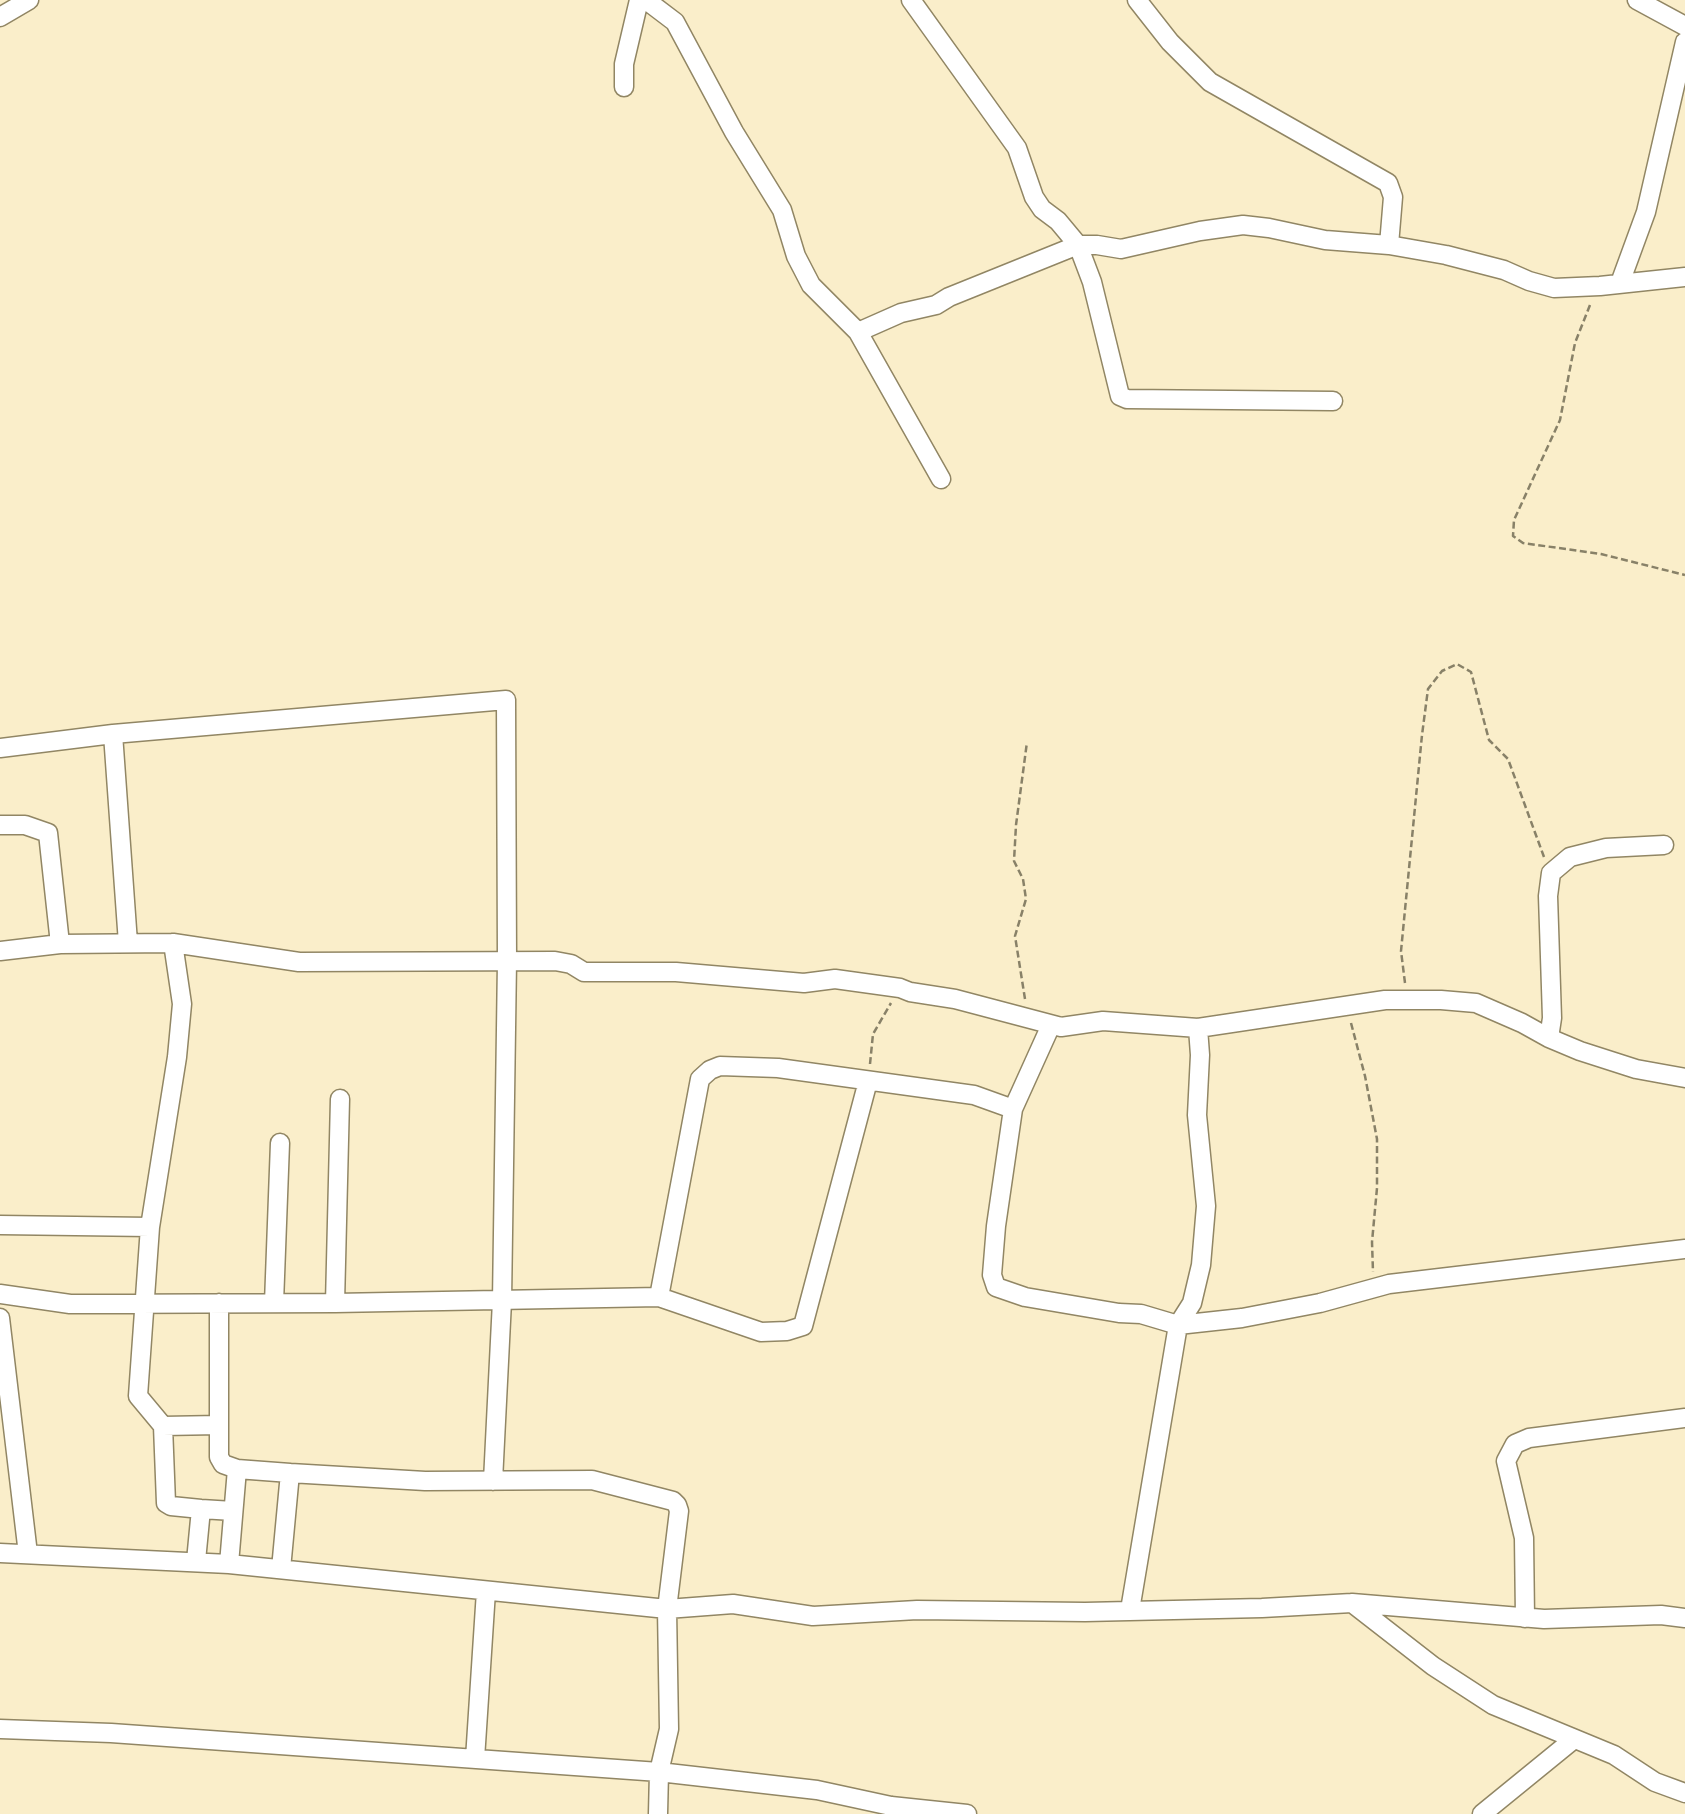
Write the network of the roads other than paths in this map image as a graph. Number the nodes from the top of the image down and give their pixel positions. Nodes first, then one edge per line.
1 (29, 0) edge
2 (639, 0) edge
3 (646, 0) edge
4 (911, 0) edge
5 (1137, 0) edge
6 (1637, 0) edge
7 (0, 17) edge
8 (1685, 26) edge
9 (1685, 42) edge
10 (624, 87) dead end
11 (1077, 246) junction
12 (1389, 246) junction
13 (1685, 277) edge
14 (1620, 283) junction
15 (858, 332) junction
16 (1333, 401) dead end
17 (941, 479) dead end
18 (113, 734) junction
19 (0, 748) edge
20 (0, 825) edge
21 (1664, 845) dead end
22 (128, 943) junction
23 (173, 943) junction
24 (60, 944) junction
25 (0, 951) edge
26 (507, 961) junction
27 (1051, 1025) junction
28 (1198, 1028) junction
29 (1549, 1038) junction
30 (1685, 1078) edge
31 (868, 1081) junction
32 (340, 1099) dead end
33 (1013, 1109) junction
34 (280, 1143) dead end
35 (0, 1225) edge
36 (150, 1227) junction
37 (1685, 1249) edge
38 (0, 1294) edge
39 (659, 1297) junction
40 (502, 1301) junction
41 (146, 1303) junction
42 (219, 1303) junction
43 (274, 1303) junction
44 (335, 1303) junction
45 (0, 1318) edge
46 (1178, 1325) junction
47 (1685, 1418) edge
48 (163, 1426) junction
49 (219, 1426) junction
50 (237, 1469) junction
51 (290, 1473) junction
52 (493, 1481) junction
53 (201, 1509) junction
54 (233, 1511) junction
55 (0, 1553) edge
56 (28, 1554) junction
57 (196, 1561) junction
58 (229, 1564) junction
59 (281, 1569) junction
60 (486, 1591) junction
61 (1352, 1603) junction
62 (667, 1609) junction
63 (1130, 1610) junction
64 (1525, 1618) junction
65 (1685, 1618) edge
66 (0, 1729) edge
67 (1574, 1738) junction
68 (475, 1759) junction
69 (659, 1772) junction
70 (1685, 1793) edge
71 (658, 1814) edge
72 (967, 1814) edge
73 (1482, 1814) edge

1 - 7 street
2 - 10 street
3 - 15 street
4 - 11 street
5 - 12 street
6 - 8 street
9 - 14 street
11 - 12 street
11 - 15 street
11 - 16 street
12 - 14 street
13 - 14 street
15 - 17 street
18 - 19 street
18 - 22 street
18 - 26 street
20 - 24 street
21 - 29 street
22 - 23 street
22 - 24 street
23 - 26 street
23 - 36 street
24 - 25 street
26 - 27 street
26 - 40 street
27 - 28 street
27 - 33 street
28 - 29 street
28 - 46 street
29 - 30 street
31 - 33 street
31 - 39 street
31 - 39 street
32 - 44 street
33 - 46 street
34 - 43 street
35 - 36 street
36 - 41 street
37 - 46 street
38 - 41 street
39 - 40 street
40 - 44 street
40 - 52 street
41 - 42 street
41 - 48 street
42 - 43 street
42 - 49 street
43 - 44 street
45 - 56 street
46 - 63 street
47 - 64 street
48 - 49 street
48 - 53 street
49 - 50 street
50 - 51 street
50 - 54 street
51 - 52 street
51 - 59 street
52 - 62 street
53 - 54 street
53 - 57 street
54 - 58 street
55 - 56 street
56 - 57 street
57 - 58 street
58 - 59 street
59 - 60 street
60 - 62 street
60 - 68 street
61 - 63 street
61 - 64 street
61 - 67 street
62 - 63 street
62 - 69 street
64 - 65 street
66 - 68 street
67 - 70 street
67 - 73 street
68 - 69 street
69 - 71 street
69 - 72 street

